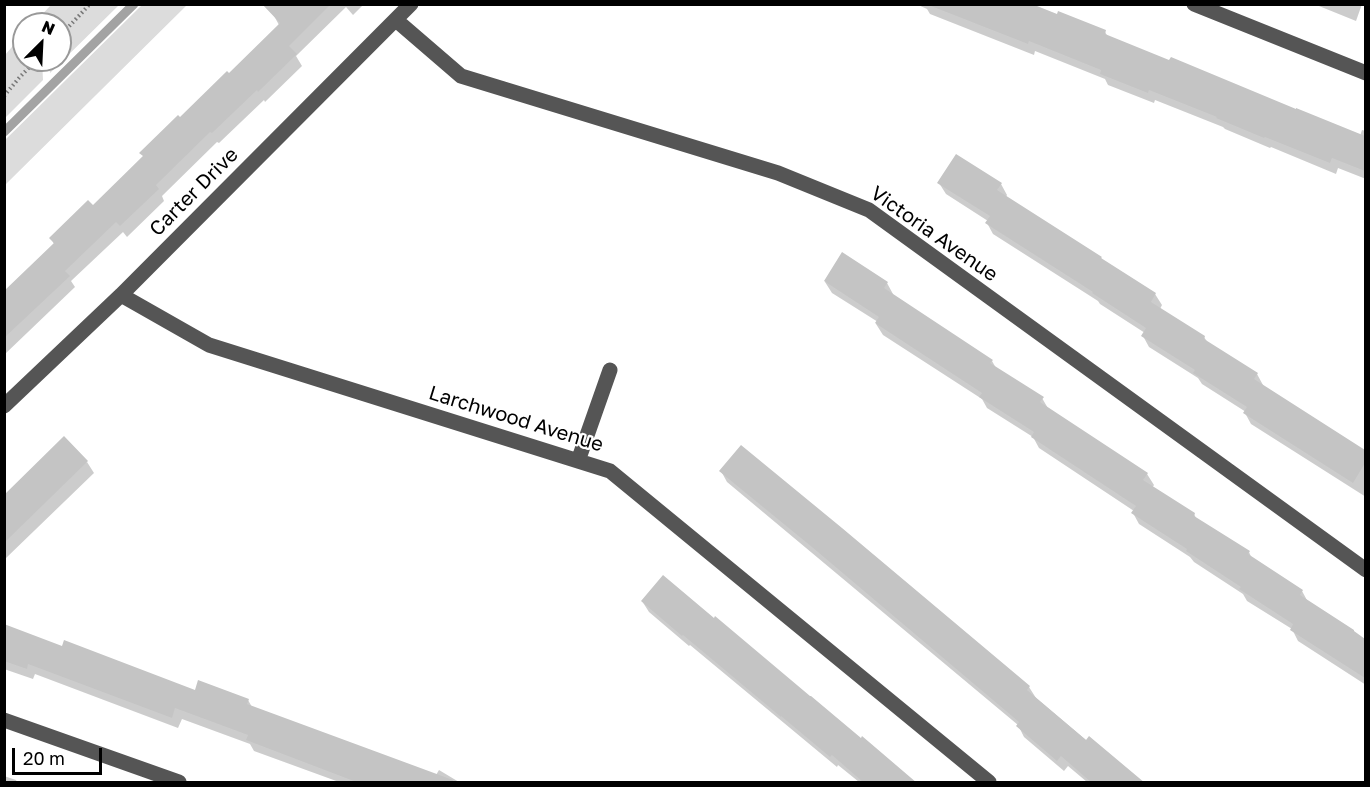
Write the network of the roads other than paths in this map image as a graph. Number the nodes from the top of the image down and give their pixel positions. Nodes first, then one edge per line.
1 (411, 4) edge
2 (1194, 4) edge
3 (396, 20) junction
4 (1365, 73) edge
5 (121, 295) junction
6 (610, 370) dead end
7 (4, 406) edge
8 (578, 461) junction
9 (1365, 570) edge
10 (4, 720) edge
11 (179, 783) edge
12 (989, 783) edge

1 - 3 street, Carter Drive
2 - 4 street
3 - 5 street, Carter Drive
3 - 9 street, Victoria Avenue
5 - 7 street, Carter Drive
5 - 8 street, Larchwood Avenue
6 - 8 street
8 - 12 street, Larchwood Avenue
10 - 11 street

